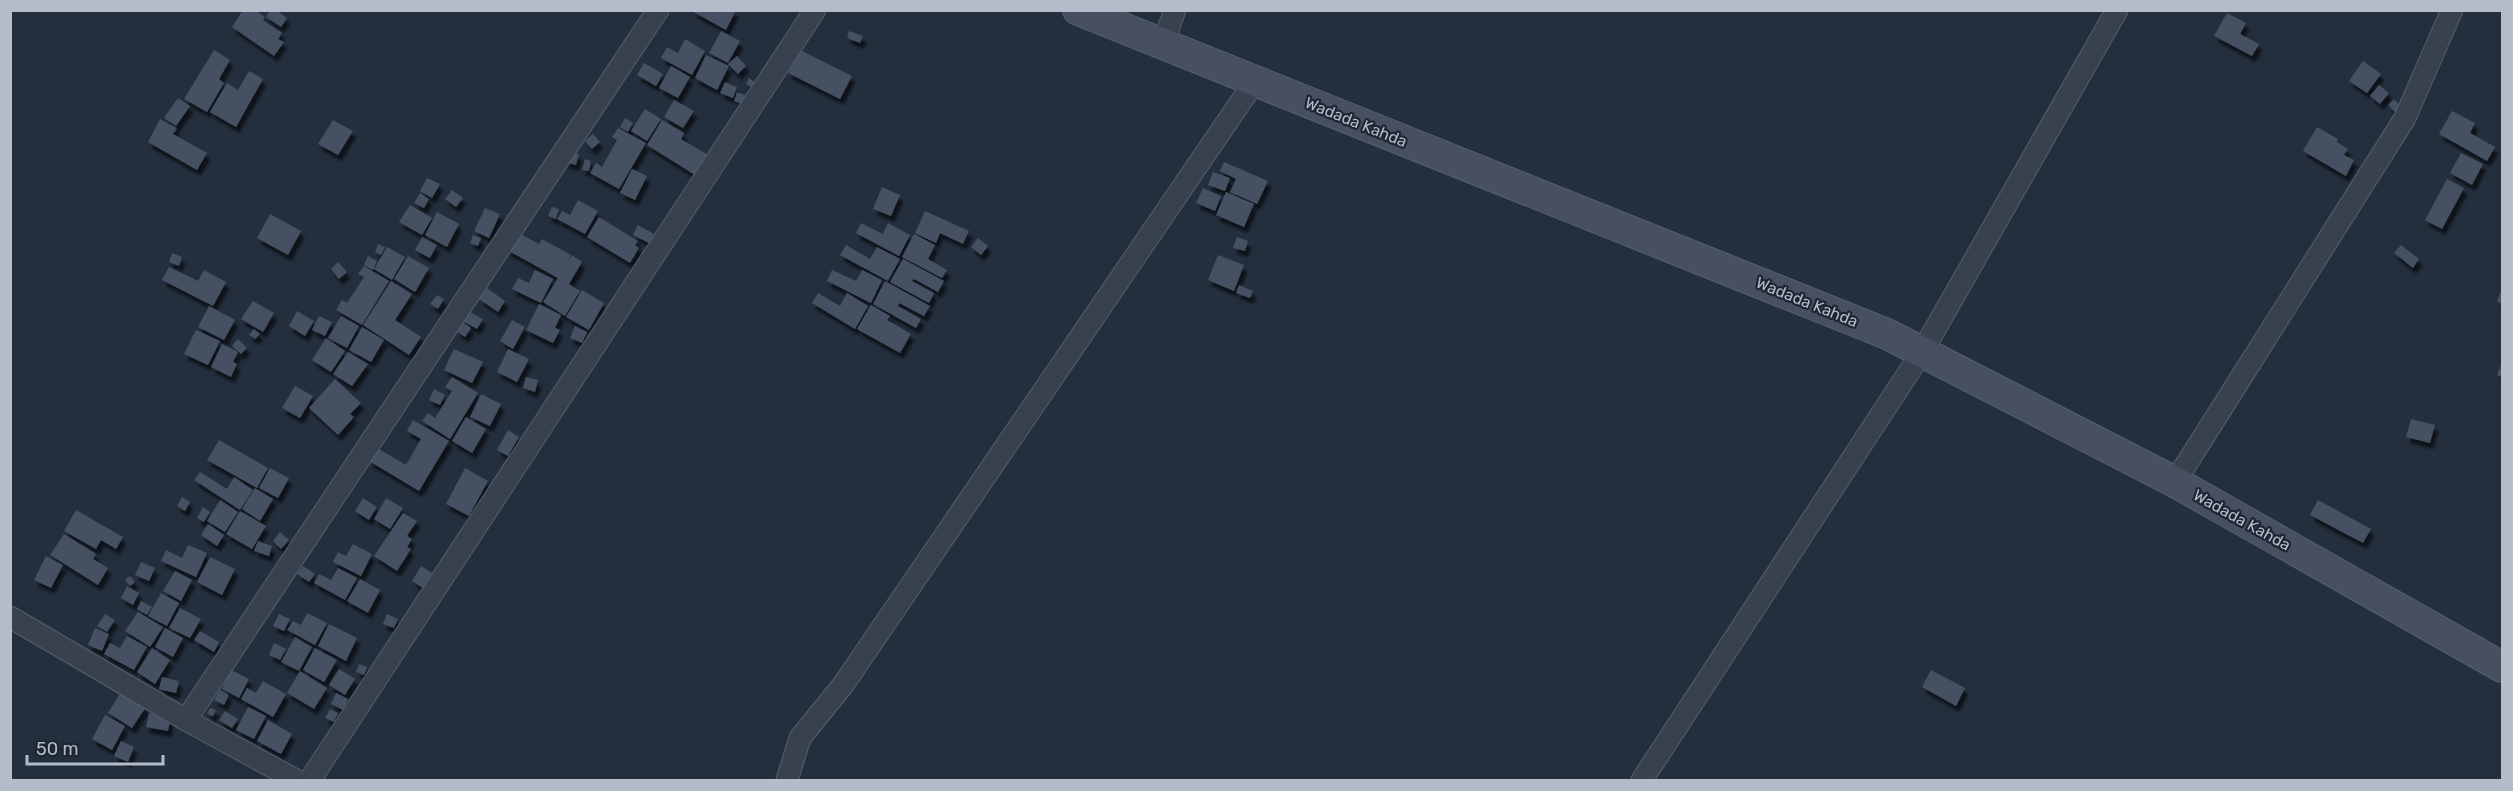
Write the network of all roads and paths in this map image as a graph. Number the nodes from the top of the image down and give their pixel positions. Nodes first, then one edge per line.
1 (658, 10) edge
2 (815, 10) edge
3 (1078, 10) edge
4 (1175, 10) edge
5 (2117, 10) edge
6 (2452, 10) edge
7 (1163, 44) junction
8 (1256, 81) junction
9 (1922, 352) junction
10 (2175, 482) junction
11 (10, 617) edge
12 (2502, 667) edge
13 (186, 720) junction
14 (297, 780) edge
15 (310, 780) edge
16 (787, 780) edge
17 (1642, 780) edge

1 - 13 street
2 - 15 street
3 - 7 main road, Wadada Kahda
4 - 7 street
5 - 9 street
6 - 10 street
7 - 8 main road, Wadada Kahda
8 - 9 main road, Wadada Kahda
8 - 16 street
9 - 10 main road, Wadada Kahda
9 - 17 street
10 - 12 main road, Wadada Kahda
11 - 13 street
13 - 14 street

